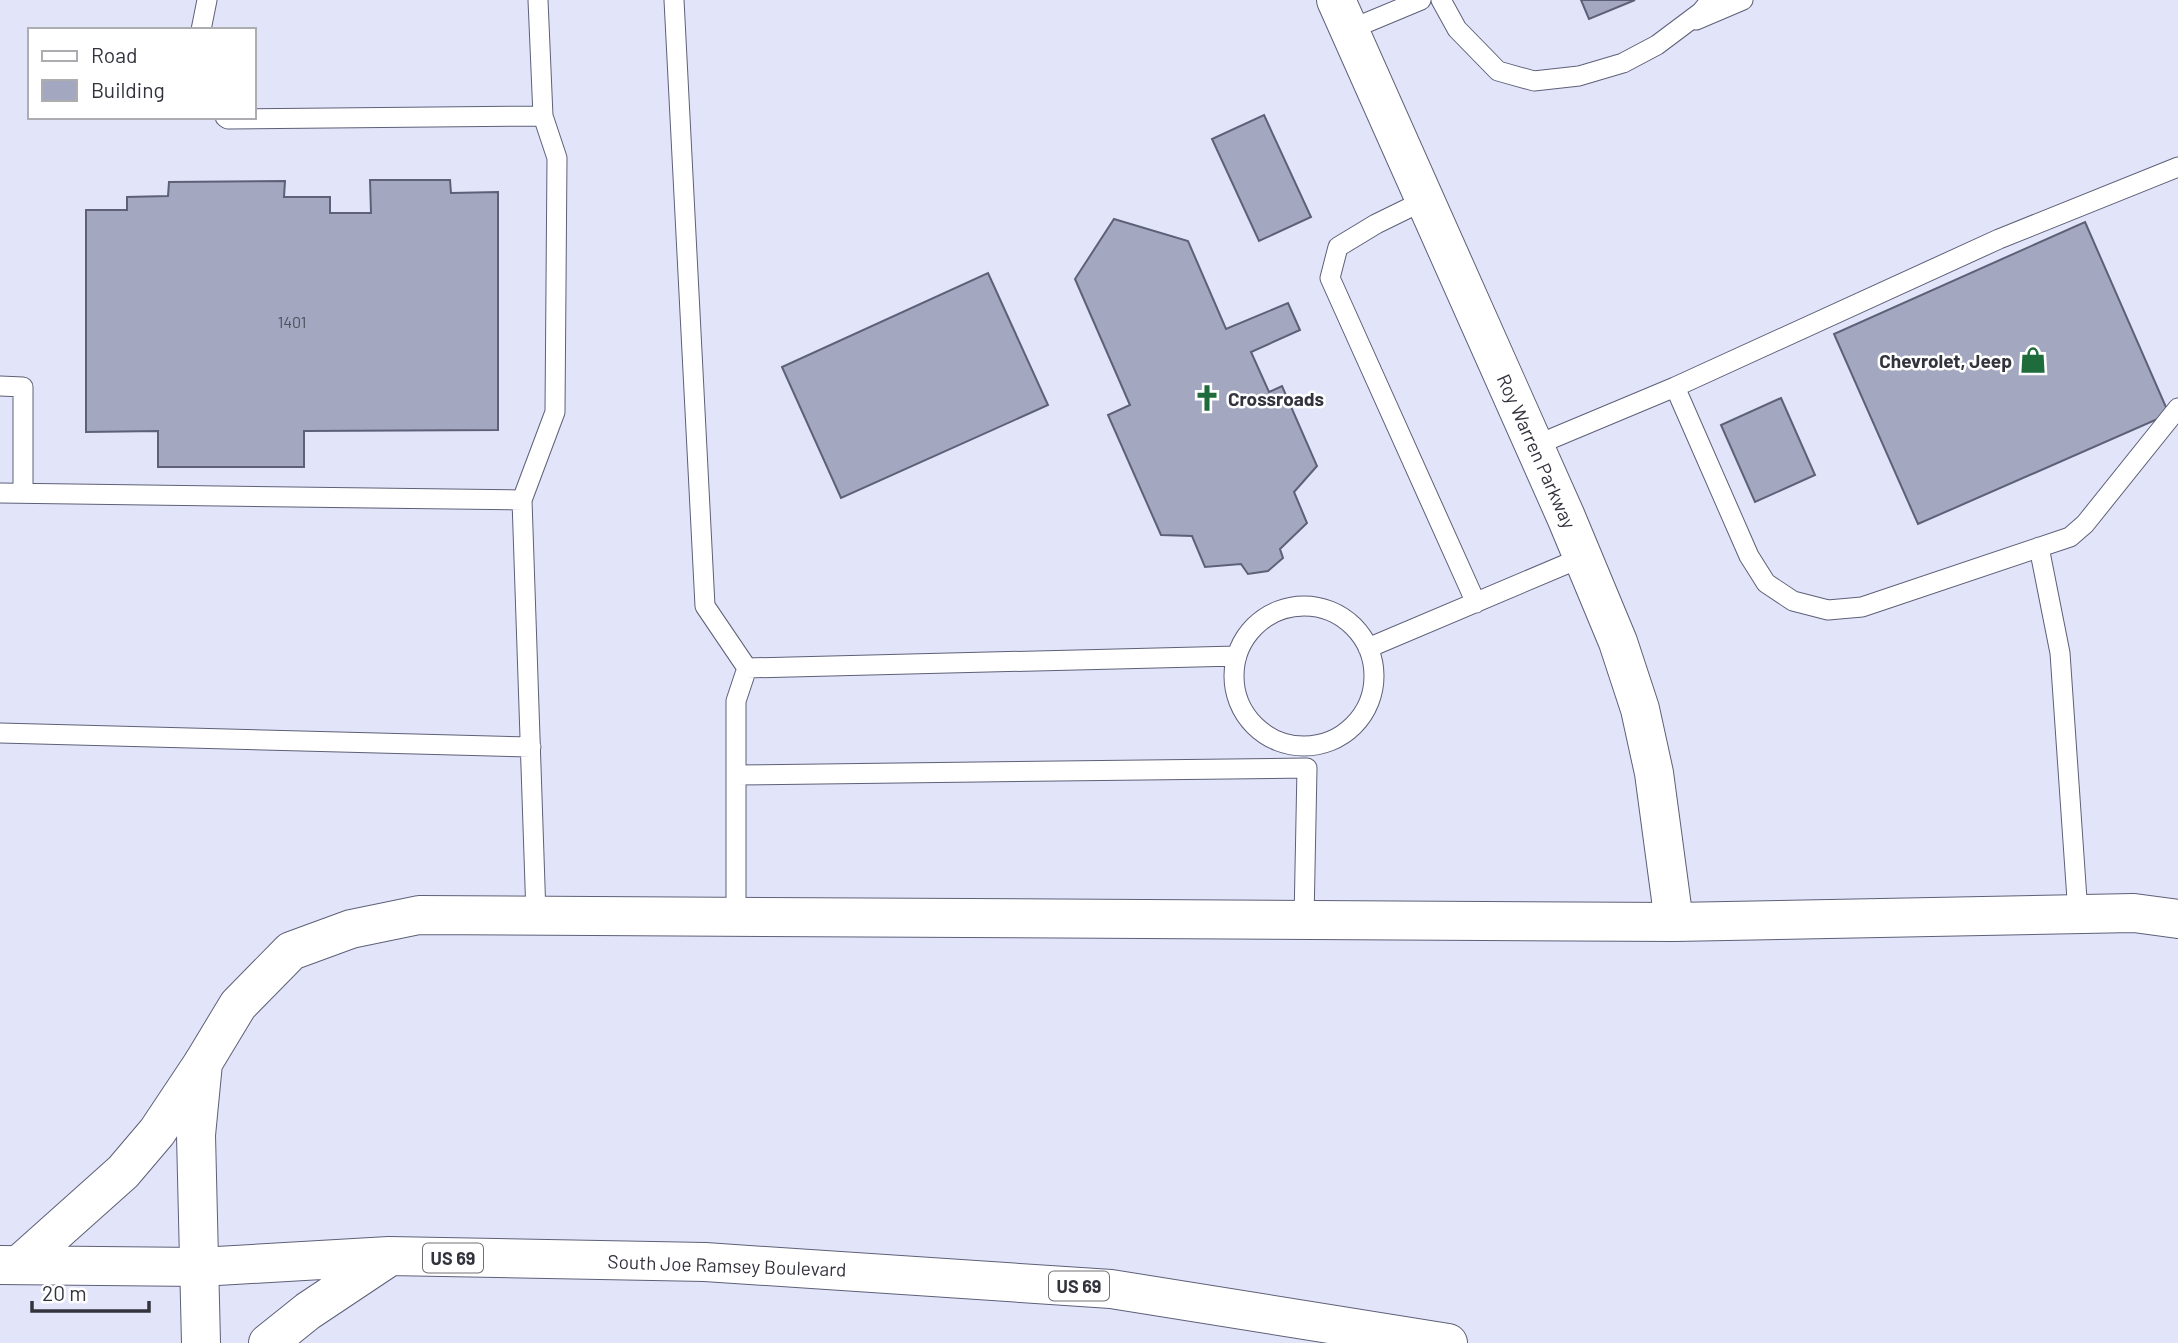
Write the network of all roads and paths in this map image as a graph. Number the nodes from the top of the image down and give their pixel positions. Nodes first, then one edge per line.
1 (207, 0) edge
2 (538, 0) edge
3 (674, 0) edge
4 (1421, 0) edge
5 (1441, 0) edge
6 (1711, 0) edge
7 (1743, 0) edge
8 (1343, 15) edge
9 (1685, 24) junction
10 (201, 28) edge
11 (543, 116) junction
12 (256, 119) edge
13 (2178, 167) edge
14 (1425, 200) junction
15 (0, 386) edge
16 (1675, 387) junction
17 (2178, 408) edge
18 (1534, 446) junction
19 (0, 493) edge
20 (23, 494) junction
21 (522, 500) junction
22 (2039, 547) junction
23 (1583, 557) junction
24 (1476, 603) junction
25 (1368, 648) junction
26 (1237, 656) junction
27 (747, 668) junction
28 (0, 733) edge
29 (1307, 746) junction
30 (531, 747) junction
31 (1307, 768) junction
32 (736, 775) junction
33 (2178, 902) edge
34 (2134, 913) junction
35 (2078, 914) junction
36 (536, 915) junction
37 (736, 916) junction
38 (2178, 919) edge
39 (1304, 920) junction
40 (1674, 922) junction
41 (203, 1063) junction
42 (389, 1256) junction
43 (10, 1265) edge
44 (200, 1267) junction
45 (201, 1343) edge
46 (268, 1343) edge
47 (1448, 1343) edge

1 - 10 lane
2 - 11 lane
3 - 27 lane
4 - 8 lane
5 - 9 lane
6 - 9 lane
7 - 9 lane
8 - 14 main road, Roy Warren Parkway
11 - 12 lane
11 - 21 lane
13 - 16 lane
14 - 18 main road, Roy Warren Parkway
14 - 24 lane
15 - 20 lane
16 - 18 lane
16 - 22 lane
17 - 22 lane
18 - 23 main road, Roy Warren Parkway
19 - 20 lane
20 - 21 lane
21 - 30 lane
22 - 35 lane
23 - 24 lane
23 - 40 main road, Roy Warren Parkway
24 - 25 lane
25 - 26 lane
25 - 29 lane
26 - 27 lane
26 - 29 lane
27 - 32 lane
28 - 30 lane
29 - 31 lane
30 - 36 lane
31 - 32 lane
31 - 39 lane
32 - 37 lane
33 - 34 main road
34 - 35 main road
34 - 38 main road
35 - 40 main road
36 - 37 main road
36 - 41 main road
37 - 39 main road
39 - 40 main road
41 - 43 main road
41 - 44 main road
42 - 44 main road, South Joe Ramsey Boulevard / US 69
42 - 46 main road
42 - 47 main road, South Joe Ramsey Boulevard / US 69
43 - 44 main road, South Joe Ramsey Boulevard / US 69
44 - 45 main road

